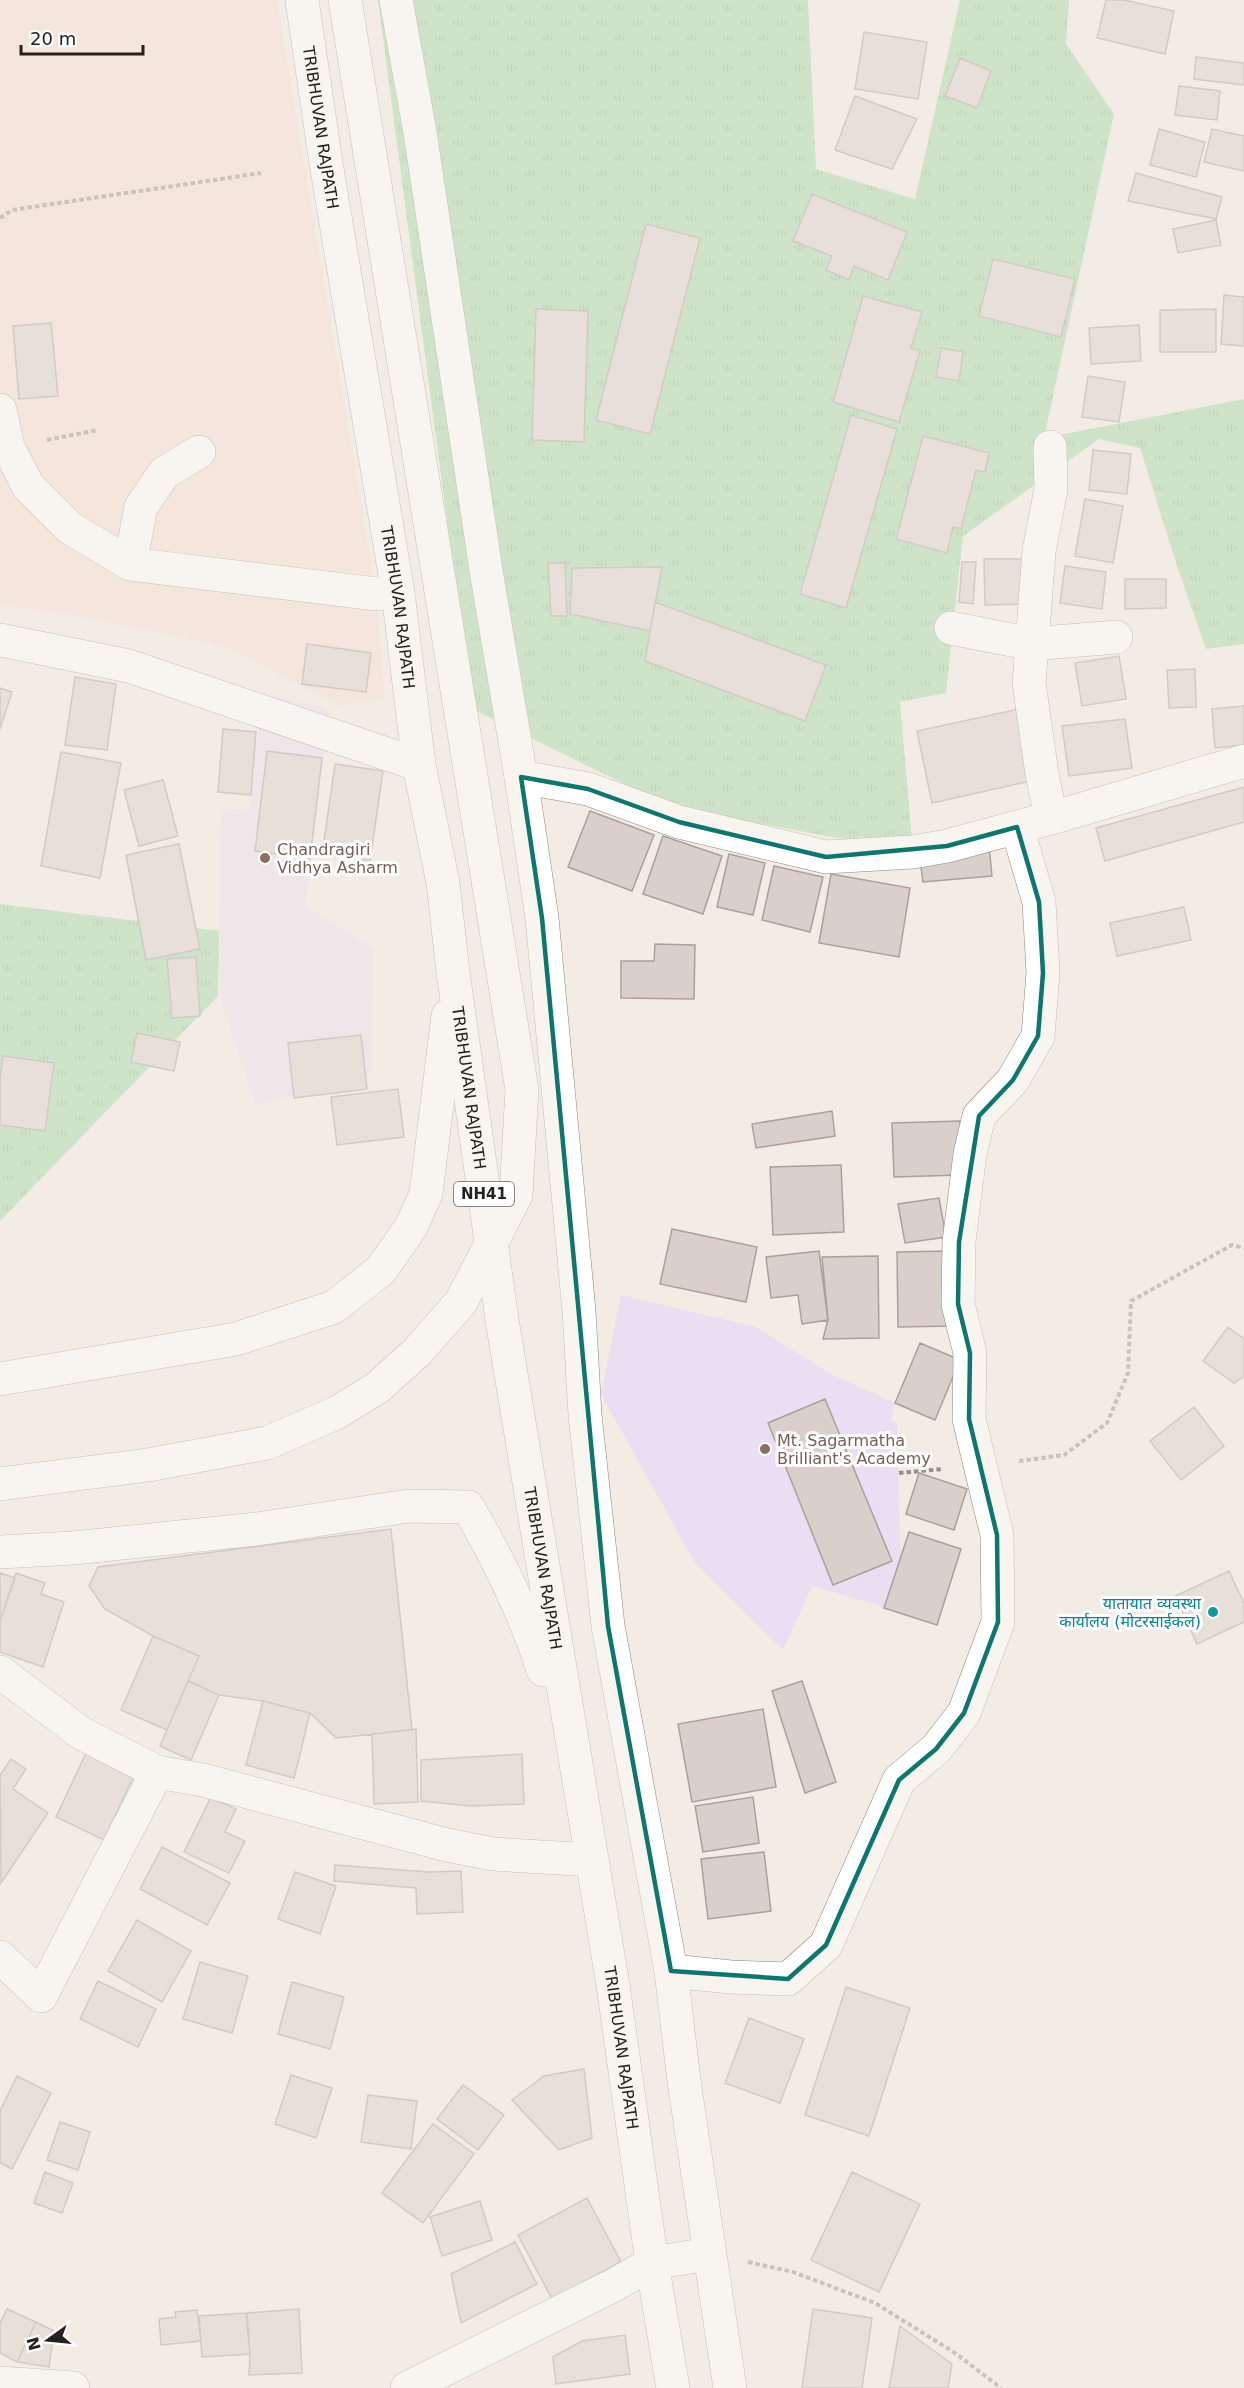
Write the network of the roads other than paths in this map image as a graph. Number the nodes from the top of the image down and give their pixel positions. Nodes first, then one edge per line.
1 (302, 0) edge
2 (345, 0) edge
3 (396, 0) edge
4 (0, 410) edge
5 (1050, 447) dead end
6 (199, 452) dead end
7 (130, 564) junction
8 (398, 593) junction
9 (951, 628) dead end
10 (1116, 638) dead end
11 (0, 640) edge
12 (1032, 644) junction
13 (1244, 761) edge
14 (419, 765) junction
15 (521, 777) junction
16 (1051, 818) junction
17 (1017, 827) junction
18 (453, 972) junction
19 (0, 1379) edge
20 (0, 1484) edge
21 (0, 1552) edge
22 (0, 1672) edge
23 (576, 1765) junction
24 (157, 1772) junction
25 (592, 1860) junction
26 (0, 1957) edge
27 (671, 1971) junction
28 (709, 2254) junction
29 (652, 2263) junction
30 (1, 2385) edge
31 (72, 2388) edge
32 (407, 2388) edge
33 (673, 2388) edge
34 (730, 2388) edge

1 - 8 main road, TRIBHUVAN RAJPATH / NH41
2 - 20 main road
3 - 15 main road
4 - 7 main road
5 - 12 main road
6 - 7 main road
7 - 8 main road
8 - 14 main road, TRIBHUVAN RAJPATH / NH41
9 - 12 main road
10 - 12 main road
11 - 14 main road
12 - 16 main road
13 - 16 main road
14 - 18 main road, TRIBHUVAN RAJPATH / NH41
15 - 17 main road
15 - 27 main road
16 - 17 main road
17 - 27 main road
18 - 19 main road
18 - 23 main road, TRIBHUVAN RAJPATH / NH41
21 - 23 main road
22 - 24 main road
23 - 25 main road, TRIBHUVAN RAJPATH / NH41
24 - 25 main road
24 - 26 main road
25 - 29 main road, TRIBHUVAN RAJPATH / NH41
27 - 28 main road
28 - 29 main road
28 - 34 main road
29 - 32 main road
29 - 33 main road, TRIBHUVAN RAJPATH / NH41
30 - 31 main road

